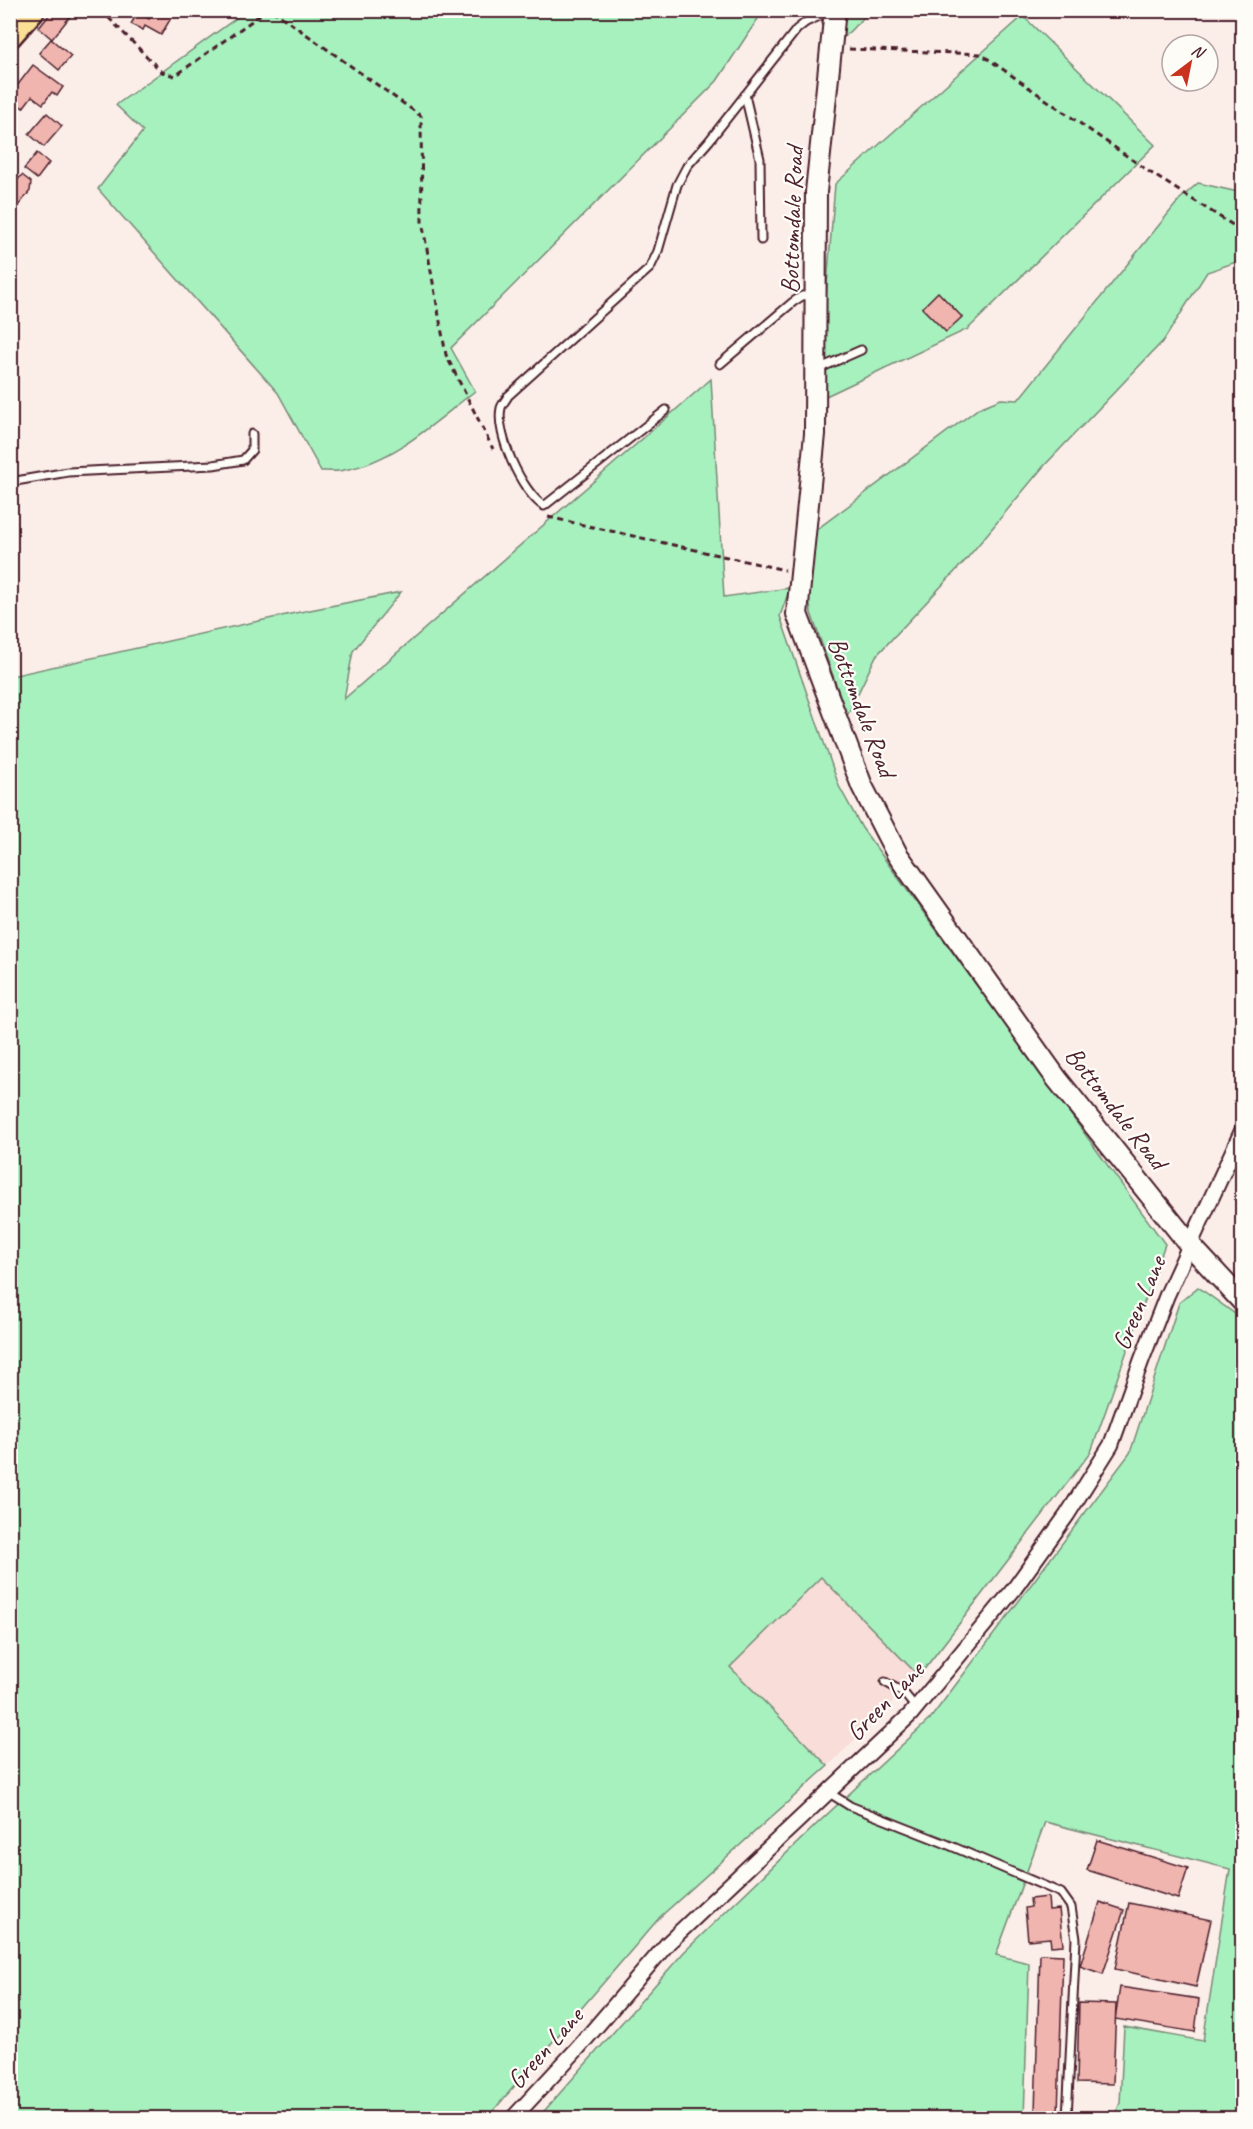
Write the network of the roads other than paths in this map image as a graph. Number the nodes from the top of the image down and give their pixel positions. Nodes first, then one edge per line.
1 (33, 10) edge
2 (834, 10) edge
3 (10, 36) edge
4 (745, 95) junction
5 (760, 240) dead end
6 (816, 294) junction
7 (861, 350) dead end
8 (720, 364) dead end
9 (816, 370) junction
10 (666, 410) dead end
11 (252, 434) dead end
12 (10, 482) edge
13 (1242, 1131) edge
14 (1190, 1245) junction
15 (1242, 1301) edge
16 (885, 1682) dead end
17 (916, 1708) junction
18 (828, 1792) junction
19 (513, 2118) edge
20 (1067, 2118) edge

1 - 3 main road
2 - 4 lane
2 - 6 street, Bottomdale Road
4 - 5 lane
4 - 10 lane
6 - 8 lane
6 - 9 street, Bottomdale Road
7 - 9 lane
9 - 14 street, Bottomdale Road
11 - 12 lane
13 - 14 street, Green Lane
14 - 15 street, Bottomdale Road
14 - 17 street, Green Lane
16 - 17 lane
17 - 18 street, Green Lane
18 - 19 street, Green Lane
18 - 20 lane

